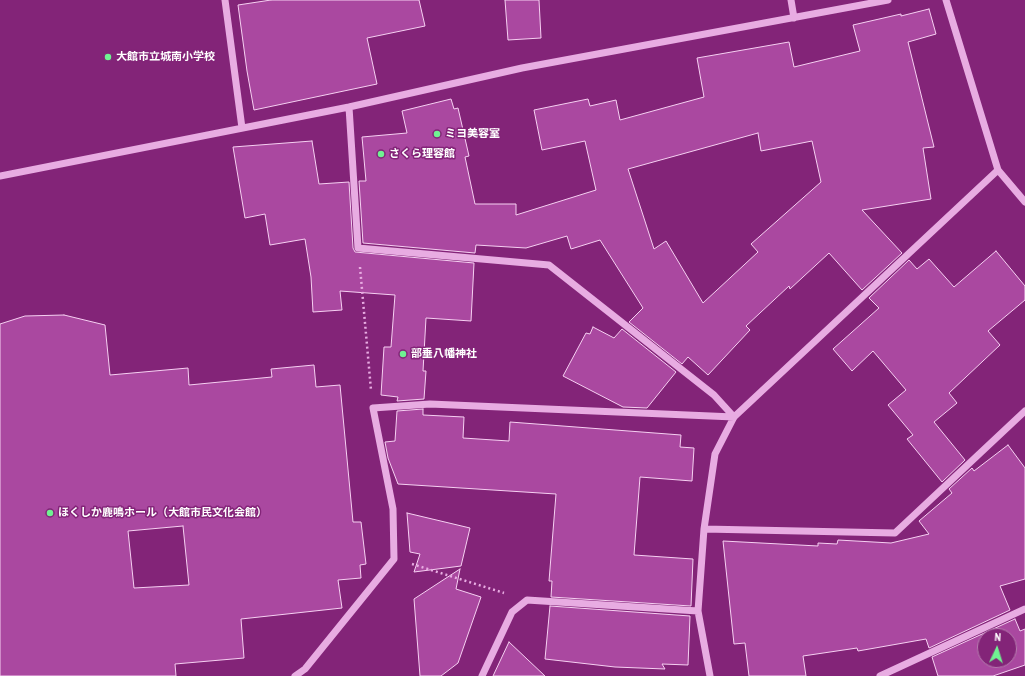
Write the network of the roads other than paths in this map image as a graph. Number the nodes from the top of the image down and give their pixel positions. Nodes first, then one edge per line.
1 (225, 0) edge
2 (791, 0) edge
3 (888, 0) edge
4 (946, 0) edge
5 (794, 18) junction
6 (349, 107) junction
7 (242, 128) junction
8 (998, 170) junction
9 (0, 176) edge
10 (1025, 202) edge
11 (1025, 411) edge
12 (734, 417) junction
13 (704, 529) junction
14 (1025, 609) edge
15 (698, 611) junction
16 (295, 676) edge
17 (482, 676) edge
18 (710, 676) edge
19 (880, 676) edge

1 - 7 street
2 - 5 street
3 - 5 street
4 - 8 street
5 - 6 street
6 - 7 street
6 - 12 street
7 - 9 street
8 - 10 street
8 - 12 street
11 - 13 street
12 - 13 street
12 - 16 street
13 - 15 street
14 - 19 street
15 - 17 street
15 - 18 street

